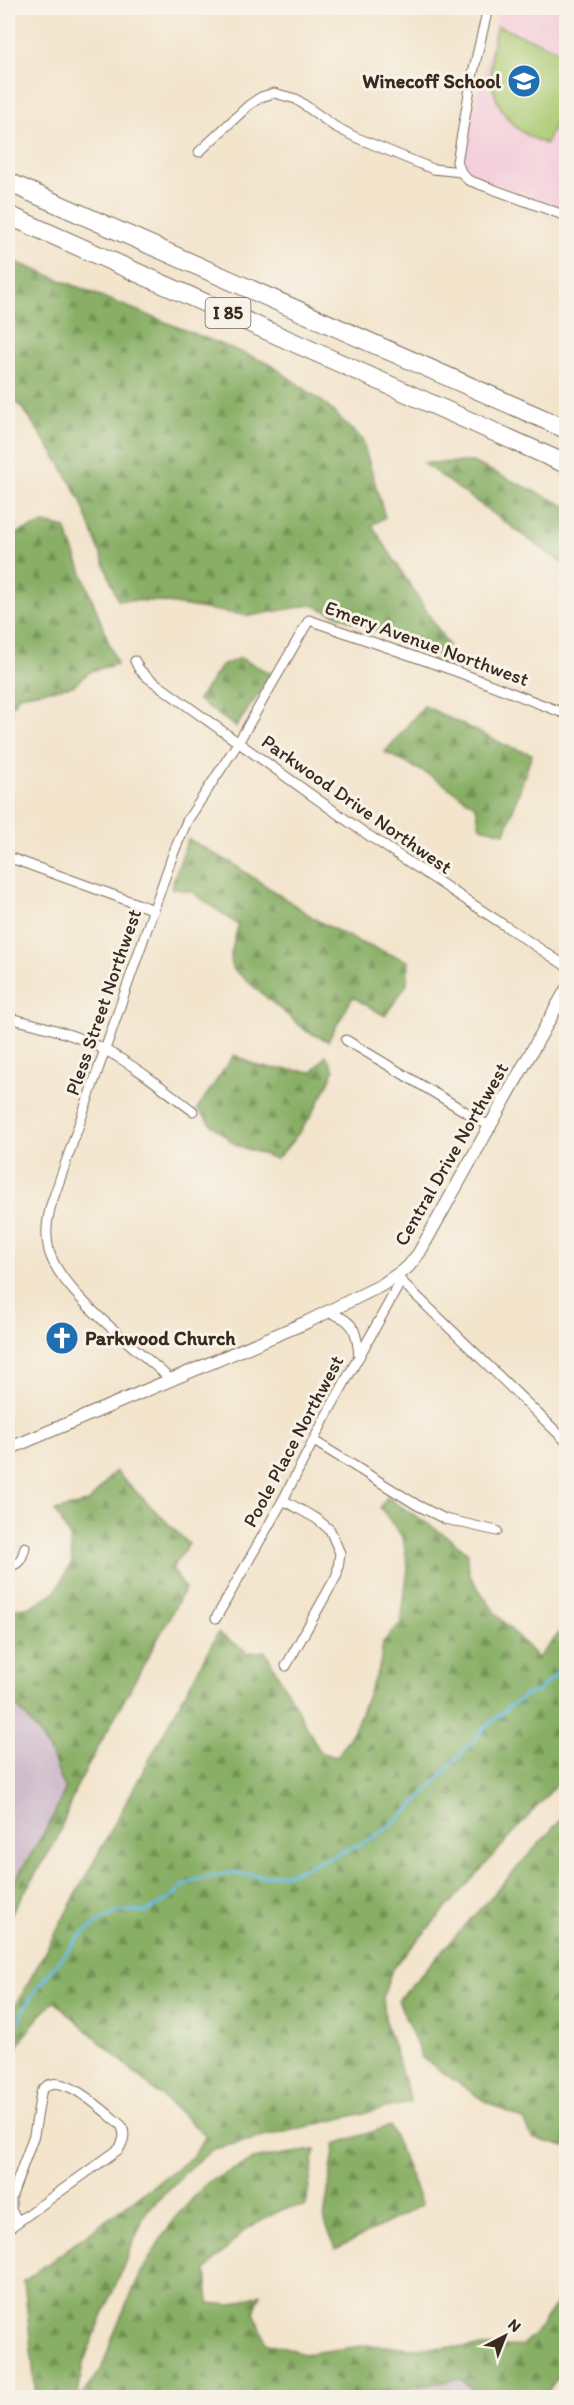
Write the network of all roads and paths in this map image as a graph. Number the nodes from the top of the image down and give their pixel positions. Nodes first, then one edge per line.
1 (488, 8) edge
2 (199, 152) dead end
3 (461, 172) junction
4 (8, 182) edge
5 (8, 215) edge
6 (567, 216) edge
7 (567, 429) edge
8 (567, 465) edge
9 (309, 620) joint
10 (135, 661) dead end
11 (567, 714) edge
12 (238, 743) junction
13 (8, 857) edge
14 (154, 910) junction
15 (567, 966) edge
16 (567, 990) edge
17 (8, 1018) edge
18 (346, 1040) dead end
19 (105, 1050) junction
20 (193, 1111) dead end
21 (490, 1127) junction
22 (399, 1279) junction
23 (326, 1312) junction
24 (359, 1358) junction
25 (170, 1379) junction
26 (314, 1441) junction
27 (567, 1441) edge
28 (8, 1449) edge
29 (283, 1500) junction
30 (497, 1531) dead end
31 (24, 1547) dead end
32 (8, 1566) edge
33 (216, 1618) dead end
34 (286, 1666) dead end
35 (18, 2221) junction
36 (8, 2229) edge

1 - 3 street
2 - 3 street
3 - 6 street
4 - 7 highway, I 85
5 - 8 highway, I 85
9 - 11 street, Emery Avenue Northwest
9 - 12 street, Pless Street Northwest
10 - 12 street, Parkwood Drive Northwest
12 - 14 street, Pless Street Northwest
12 - 15 street, Parkwood Drive Northwest
13 - 14 street
14 - 19 street, Pless Street Northwest
16 - 21 street, Central Drive Northwest
17 - 19 street
18 - 21 street
19 - 20 street
19 - 25 street, Pless Street Northwest
21 - 22 street, Central Drive Northwest
22 - 23 street, Central Drive Northwest
22 - 24 street, Poole Place Northwest
22 - 27 street
23 - 24 street
23 - 25 street, Central Drive Northwest
24 - 26 street, Poole Place Northwest
25 - 28 street, Central Drive Northwest
26 - 29 street, Poole Place Northwest
26 - 30 street
29 - 33 street, Poole Place Northwest
29 - 34 street
31 - 32 street
35 - 35 street
35 - 36 street

